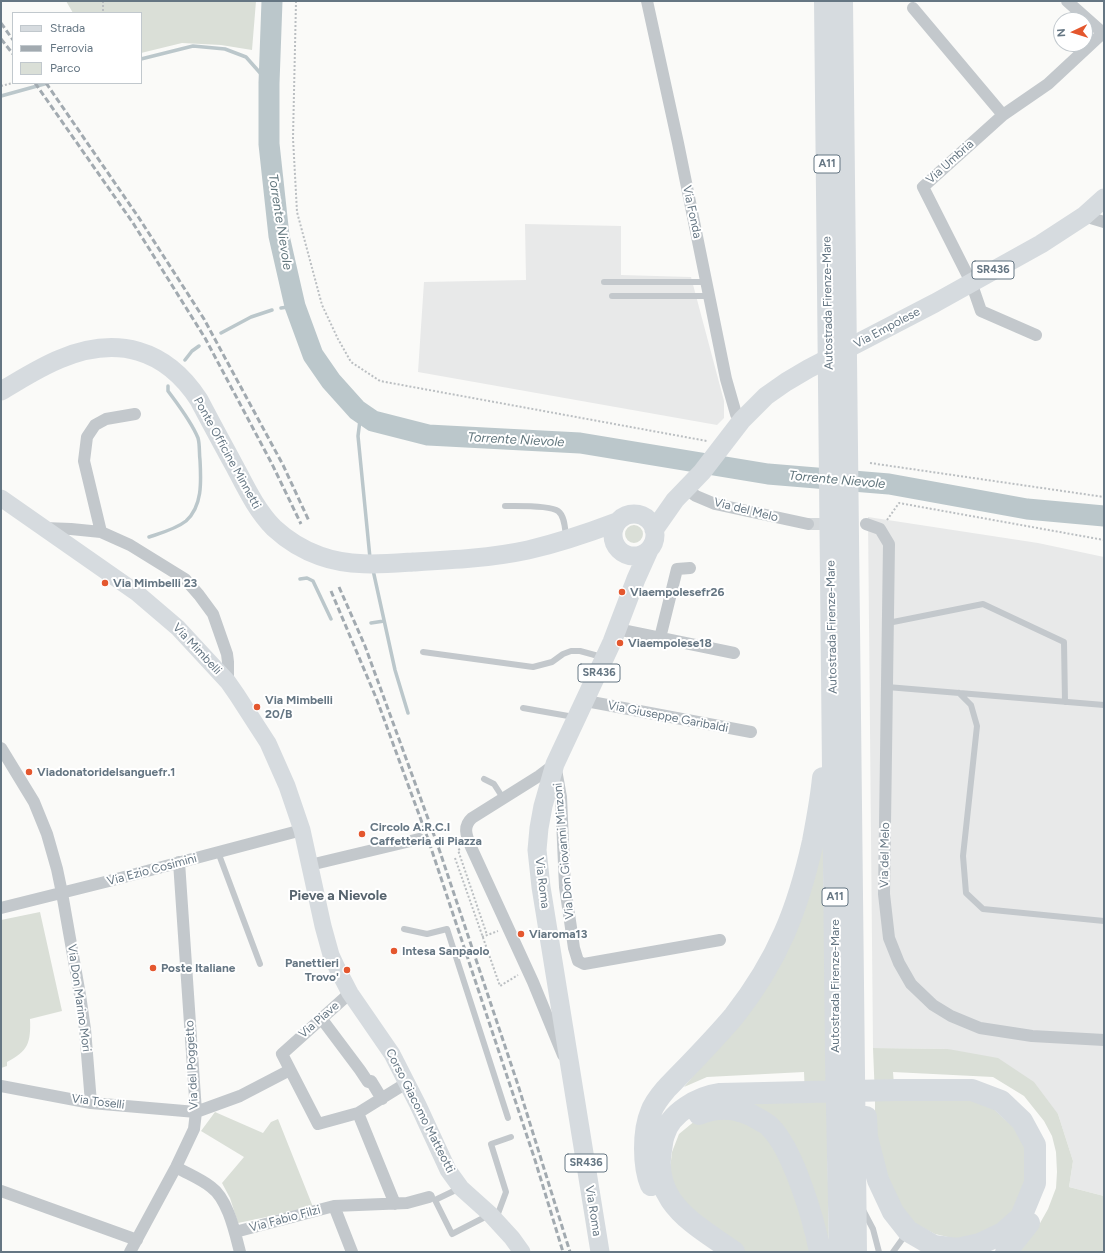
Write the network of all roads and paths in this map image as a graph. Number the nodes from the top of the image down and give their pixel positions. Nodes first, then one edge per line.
1 (103, 1) edge
2 (296, 1) edge
3 (647, 1) edge
4 (825, 1) edge
5 (842, 1) edge
6 (1066, 1) edge
7 (913, 8) dead end
8 (104, 12) edge
9 (1104, 34) edge
10 (12, 83) edge
11 (1, 86) edge
12 (1003, 115) junction
13 (1104, 198) edge
14 (1084, 216) junction
15 (1104, 222) edge
16 (604, 282) dead end
17 (707, 282) junction
18 (971, 282) junction
19 (612, 296) dead end
20 (709, 296) junction
21 (837, 323) junction
22 (1036, 335) dead end
23 (1, 391) edge
24 (135, 414) dead end
25 (742, 420) junction
26 (723, 444) junction
27 (870, 463) dead end
28 (681, 495) junction
29 (1104, 497) edge
30 (1, 498) edge
31 (504, 506) dead end
32 (640, 515) junction
33 (617, 522) junction
34 (808, 524) tunnel mouth
35 (866, 524) dead end
36 (44, 528) junction
37 (880, 529) junction
38 (654, 530) junction
39 (101, 532) junction
40 (573, 537) junction
41 (1104, 540) edge
42 (840, 543) junction
43 (617, 546) junction
44 (641, 553) junction
45 (690, 568) dead end
46 (888, 623) junction
47 (617, 629) junction
48 (660, 638) junction
49 (832, 641) junction
50 (423, 652) dead end
51 (734, 653) dead end
52 (605, 658) junction
53 (228, 682) junction
54 (887, 687) junction
55 (959, 693) junction
56 (586, 701) junction
57 (1065, 702) junction
58 (1104, 705) edge
59 (523, 708) dead end
60 (578, 718) junction
61 (751, 732) dead end
62 (1, 748) edge
63 (555, 764) junction
64 (484, 779) dead end
65 (503, 798) junction
66 (302, 830) junction
67 (419, 839) dead end
68 (851, 845) junction
69 (471, 847) junction
70 (218, 852) junction
71 (455, 858) dead end
72 (179, 862) junction
73 (310, 865) junction
74 (62, 893) junction
75 (1, 908) edge
76 (1104, 921) edge
77 (507, 927) junction
78 (404, 928) dead end
79 (487, 935) junction
80 (482, 937) junction
81 (720, 940) dead end
82 (260, 964) dead end
83 (527, 970) junction
84 (350, 993) junction
85 (322, 1018) junction
86 (548, 1020) junction
87 (565, 1036) junction
88 (1104, 1040) edge
89 (290, 1070) junction
90 (571, 1074) junction
91 (896, 1084) junction
92 (1, 1086) edge
93 (400, 1087) dead end
94 (382, 1099) junction
95 (91, 1103) junction
96 (196, 1112) junction
97 (358, 1113) junction
98 (508, 1118) dead end
99 (511, 1137) dead end
100 (654, 1141) junction
101 (176, 1167) junction
102 (461, 1188) junction
103 (1, 1191) edge
104 (854, 1192) junction
105 (430, 1197) dead end
106 (395, 1204) junction
107 (334, 1206) junction
108 (493, 1217) junction
109 (908, 1231) junction
110 (235, 1232) junction
111 (1008, 1247) edge
112 (135, 1248) edge
113 (240, 1252) edge
114 (352, 1252) edge
115 (522, 1252) edge
116 (600, 1252) edge
117 (715, 1252) edge
118 (734, 1252) edge
119 (820, 1252) edge
120 (840, 1252) edge
121 (856, 1252) edge
122 (879, 1252) edge
123 (893, 1252) edge

1 - 8 path
2 - 26 path
3 - 17 street, Via Fonda
4 - 21 highway, Autostrada Firenze-Mare / A11
5 - 21 highway, Autostrada Firenze-Mare / A11
6 - 9 street
7 - 12 street
9 - 12 street, Via Umbria
10 - 11 path
12 - 18 street, Via Umbria
13 - 14 main road, Via Empolese / SR436
14 - 15 street
14 - 18 main road, Via Empolese / SR436
16 - 17 lane
17 - 20 street, Via Fonda
18 - 22 street
18 - 25 main road, Via Empolese / SR436
19 - 20 lane
20 - 25 street, Via Fonda
21 - 42 highway, Autostrada Firenze-Mare / A11
23 - 40 main road, Ponte Officine Minnetti
24 - 39 street
25 - 26 main road, Via Empolese / SR436
26 - 28 main road, Via Empolese / SR436
27 - 29 path
28 - 32 main road, Via Empolese / SR436
28 - 34 street, Via del Melo
28 - 38 main road, Via Empolese / SR436
30 - 36 main road, Via Mimbelli
31 - 40 lane
32 - 33 main road, Via Empolese
32 - 38 main road
33 - 40 main road, Ponte Officine Minnetti
33 - 43 main road
35 - 37 street
36 - 39 street
36 - 53 main road, Via Mimbelli
37 - 41 path
37 - 46 street, Via del Melo
38 - 44 main road, Via Empolese
39 - 53 street
40 - 43 main road
42 - 49 highway, Autostrada Firenze-Mare / A11
42 - 68 highway, Autostrada Firenze-Mare / A11
43 - 44 main road
44 - 47 main road, Via Empolese / SR436
45 - 48 street
46 - 54 street, Via del Melo
46 - 57 lane
47 - 48 street
47 - 52 main road, Via Empolese / SR436
48 - 51 street
49 - 100 highway
49 - 120 highway, Autostrada Firenze-Mare / A11
50 - 52 lane
52 - 56 main road, Via Empolese / SR436
53 - 66 main road, Via Mimbelli
54 - 55 lane
54 - 88 street, Via del Melo
55 - 57 lane
55 - 76 lane
56 - 60 main road, Via Empolese / SR436
56 - 61 street, Via Giuseppe Garibaldi
57 - 58 lane
59 - 60 lane
60 - 63 main road, Via Empolese / SR436
62 - 74 street, Via Don Marino Mori
63 - 65 street
63 - 81 street, Via Don Giovanni Minzoni
63 - 87 main road, Via Roma / SR436
64 - 65 lane
65 - 69 street, Via Roma
66 - 70 street, Via Ezio Cosimini
66 - 73 main road, Via Mimbelli
67 - 73 street
68 - 104 highway, Autostrada Firenze-Mare / A11
68 - 109 highway
69 - 77 street, Via Roma
69 - 79 path
70 - 72 street, Via Ezio Cosimini
70 - 82 lane
71 - 80 path
72 - 74 street, Via Ezio Cosimini
72 - 96 street, Via del Poggetto
73 - 84 main road, Corso Giacomo Matteotti
74 - 75 street, Via Ezio Cosimini
74 - 95 street, Via Don Marino Mori
77 - 79 path
77 - 83 street, Via Roma
78 - 98 lane
79 - 80 path
80 - 83 path
83 - 86 street, Via Roma
84 - 85 street, Via Piave
84 - 102 main road, Corso Giacomo Matteotti
85 - 89 street, Via Piave
85 - 94 street
86 - 87 street
86 - 90 street, Via Roma
87 - 90 main road, Via Roma / SR436
89 - 96 street
89 - 97 street
90 - 116 main road, Via Roma / SR436
91 - 100 highway
91 - 109 highway
91 - 111 highway
92 - 95 street, Via Toselli
93 - 94 street
94 - 97 street
95 - 96 street, Via Toselli
96 - 101 street, Via del Poggetto
97 - 106 street
99 - 108 lane
100 - 117 highway
100 - 118 highway
100 - 119 highway
101 - 110 street
101 - 112 street, Via del Poggetto
102 - 108 main road, Corso Giacomo Matteotti
102 - 108 lane
103 - 112 street
104 - 121 highway, Autostrada Firenze-Mare / A11
104 - 122 lane
105 - 106 street
106 - 107 street
107 - 110 street, Via Fabio Filzi
107 - 114 street, Via Fabio Filzi
108 - 115 main road, Corso Giacomo Matteotti
109 - 123 lane
110 - 113 street

